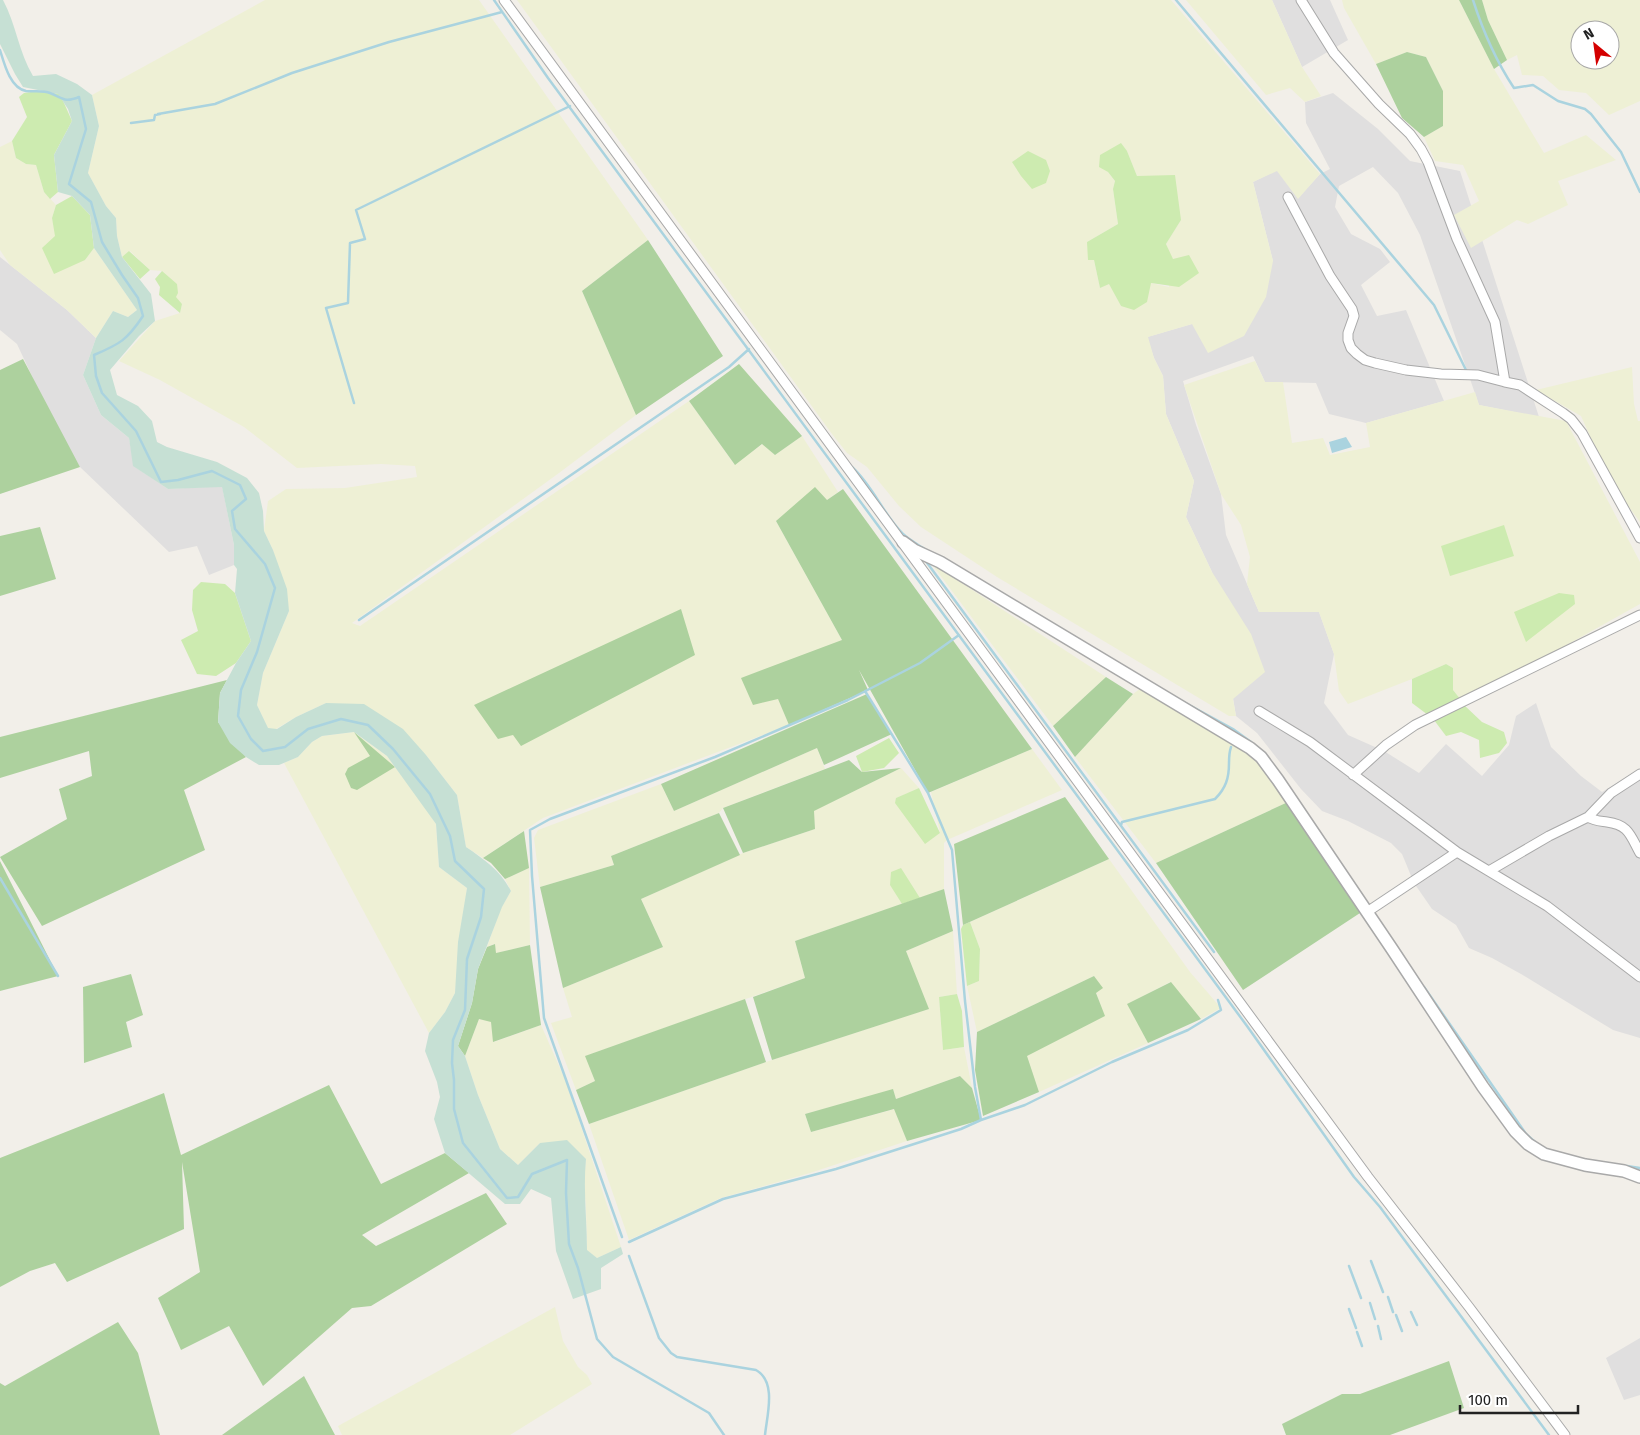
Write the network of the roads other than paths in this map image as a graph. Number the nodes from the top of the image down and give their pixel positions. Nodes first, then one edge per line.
1 (504, 0) edge
2 (1301, 0) edge
3 (1288, 197) dead end
4 (1505, 382) junction
5 (1640, 538) edge
6 (903, 542) junction
7 (1640, 615) edge
8 (1259, 711) dead end
9 (1640, 774) edge
10 (1353, 775) junction
11 (1588, 817) junction
12 (1457, 852) junction
13 (1640, 853) edge
14 (1489, 871) junction
15 (1367, 912) junction
16 (1640, 977) edge
17 (1640, 1177) edge
18 (1565, 1435) edge

1 - 6 street
2 - 4 street
3 - 4 street
4 - 5 street
6 - 15 street
6 - 18 street
7 - 10 street
8 - 10 street
9 - 11 street
10 - 12 street
11 - 13 street
11 - 14 street
12 - 14 street
12 - 15 street
14 - 16 street
15 - 17 street

